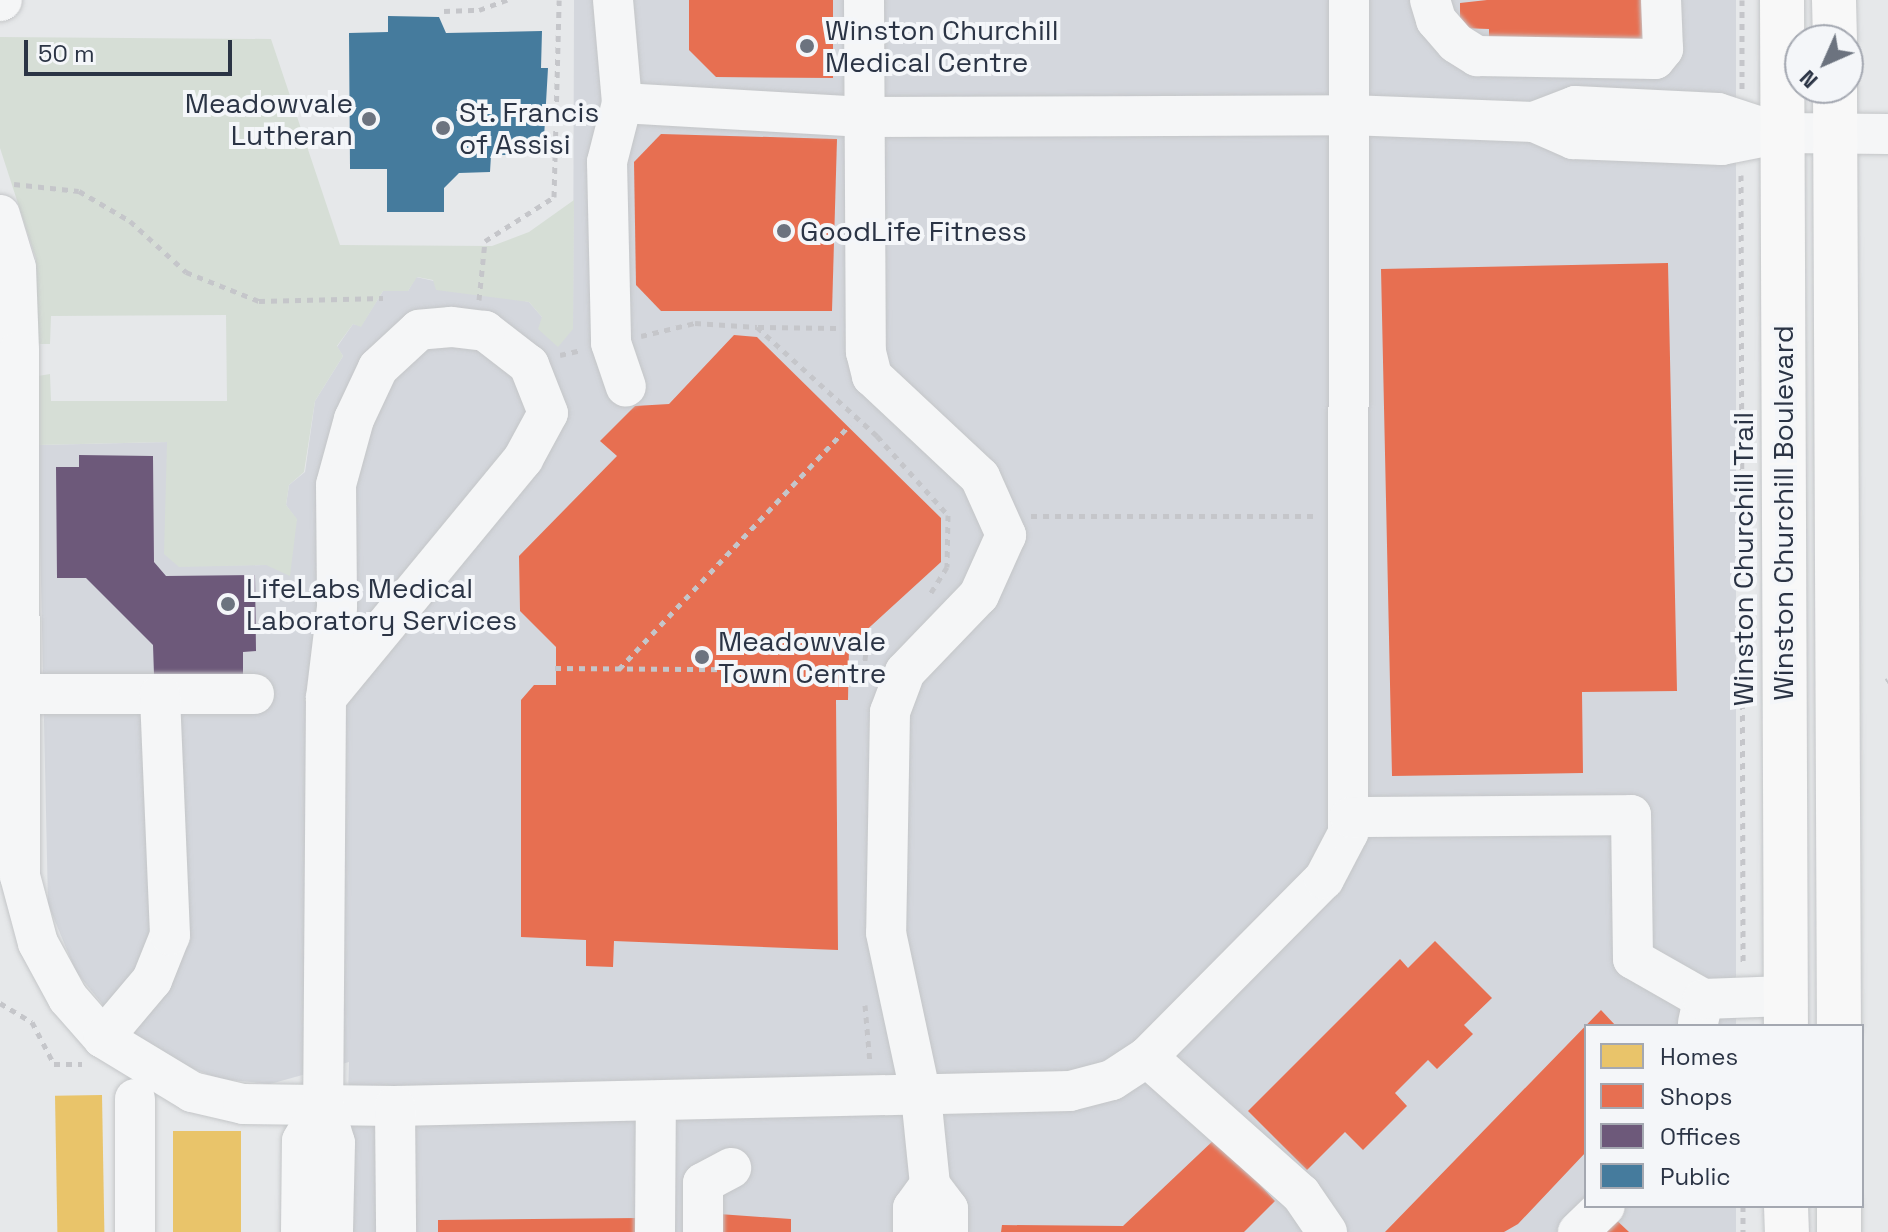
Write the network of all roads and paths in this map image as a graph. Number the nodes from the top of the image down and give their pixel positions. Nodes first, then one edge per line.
1 (507, 0) edge
2 (559, 0) edge
3 (613, 0) edge
4 (864, 0) edge
5 (1333, 0) edge
6 (1349, 0) edge
7 (1430, 0) edge
8 (1661, 0) edge
9 (1742, 0) edge
10 (1782, 0) edge
11 (1834, 0) edge
12 (444, 11) dead end
13 (1835, 24) edge
14 (1742, 69) dead end
15 (622, 103) junction
16 (1835, 104) edge
17 (1349, 115) junction
18 (864, 117) junction
19 (1835, 132) junction
20 (1781, 133) junction
21 (1888, 134) edge
22 (1741, 172) dead end
23 (0, 182) edge
24 (0, 215) edge
25 (383, 298) dead end
26 (478, 304) dead end
27 (757, 327) junction
28 (866, 328) junction
29 (611, 343) junction
30 (10, 349) edge
31 (555, 356) dead end
32 (626, 387) dead end
33 (850, 425) dead end
34 (1350, 512) junction
35 (948, 515) junction
36 (997, 515) junction
37 (924, 603) dead end
38 (898, 633) dead end
39 (555, 668) dead end
40 (619, 669) junction
41 (833, 670) dead end
42 (10, 694) edge
43 (160, 694) junction
44 (254, 694) dead end
45 (861, 695) dead end
46 (326, 698) junction
47 (1350, 817) junction
48 (1743, 947) dead end
49 (863, 992) dead end
50 (0, 1003) edge
51 (1786, 1011) edge
52 (1700, 1012) edge
53 (1839, 1024) edge
54 (99, 1049) junction
55 (1147, 1057) junction
56 (876, 1096) junction
57 (921, 1096) junction
58 (135, 1099) dead end
59 (656, 1101) junction
60 (323, 1104) junction
61 (395, 1106) junction
62 (731, 1168) dead end
63 (930, 1185) junction
64 (1603, 1208) edge
65 (1743, 1208) edge
66 (1786, 1208) edge
67 (1839, 1208) edge
68 (135, 1232) edge
69 (301, 1232) edge
70 (333, 1232) edge
71 (396, 1232) edge
72 (655, 1232) edge
73 (703, 1232) edge
74 (913, 1232) edge
75 (948, 1232) edge
76 (1327, 1232) edge
77 (1578, 1232) edge
78 (1743, 1232) edge
79 (1787, 1232) edge
80 (1839, 1232) edge

1 - 12 path
2 - 26 path
3 - 15 street
4 - 18 street
5 - 6 street
6 - 17 street
7 - 8 street
9 - 14 path
10 - 20 main road, Winston Churchill Boulevard
11 - 13 main road
15 - 18 street
15 - 29 street
16 - 19 main road, Winston Churchill Boulevard
17 - 18 street
17 - 20 street
17 - 34 street
18 - 28 street
19 - 20 street
19 - 21 street
19 - 53 main road, Winston Churchill Boulevard
20 - 51 main road, Winston Churchill Boulevard
22 - 48 path, Winston Churchill Trail
23 - 25 path
24 - 30 street
27 - 28 path
27 - 29 path
27 - 35 path
28 - 36 street
29 - 31 path
29 - 32 street
30 - 42 street
33 - 40 path
34 - 36 path
34 - 47 street
35 - 36 path
35 - 37 path
36 - 57 street
38 - 45 path
39 - 40 path
40 - 41 path
42 - 43 street
42 - 54 street
43 - 44 street
43 - 54 street
46 - 46 street
46 - 60 street
47 - 52 street
47 - 55 street
49 - 56 path
50 - 54 path
51 - 52 street
54 - 60 street
55 - 57 street
55 - 76 street
56 - 57 street
56 - 59 street
57 - 63 street
58 - 68 street
59 - 61 street
59 - 72 street
60 - 61 street
60 - 69 street
60 - 70 street
61 - 71 street
62 - 73 street
63 - 74 street
63 - 75 street
64 - 77 street
65 - 78 path
66 - 79 main road
67 - 80 main road

